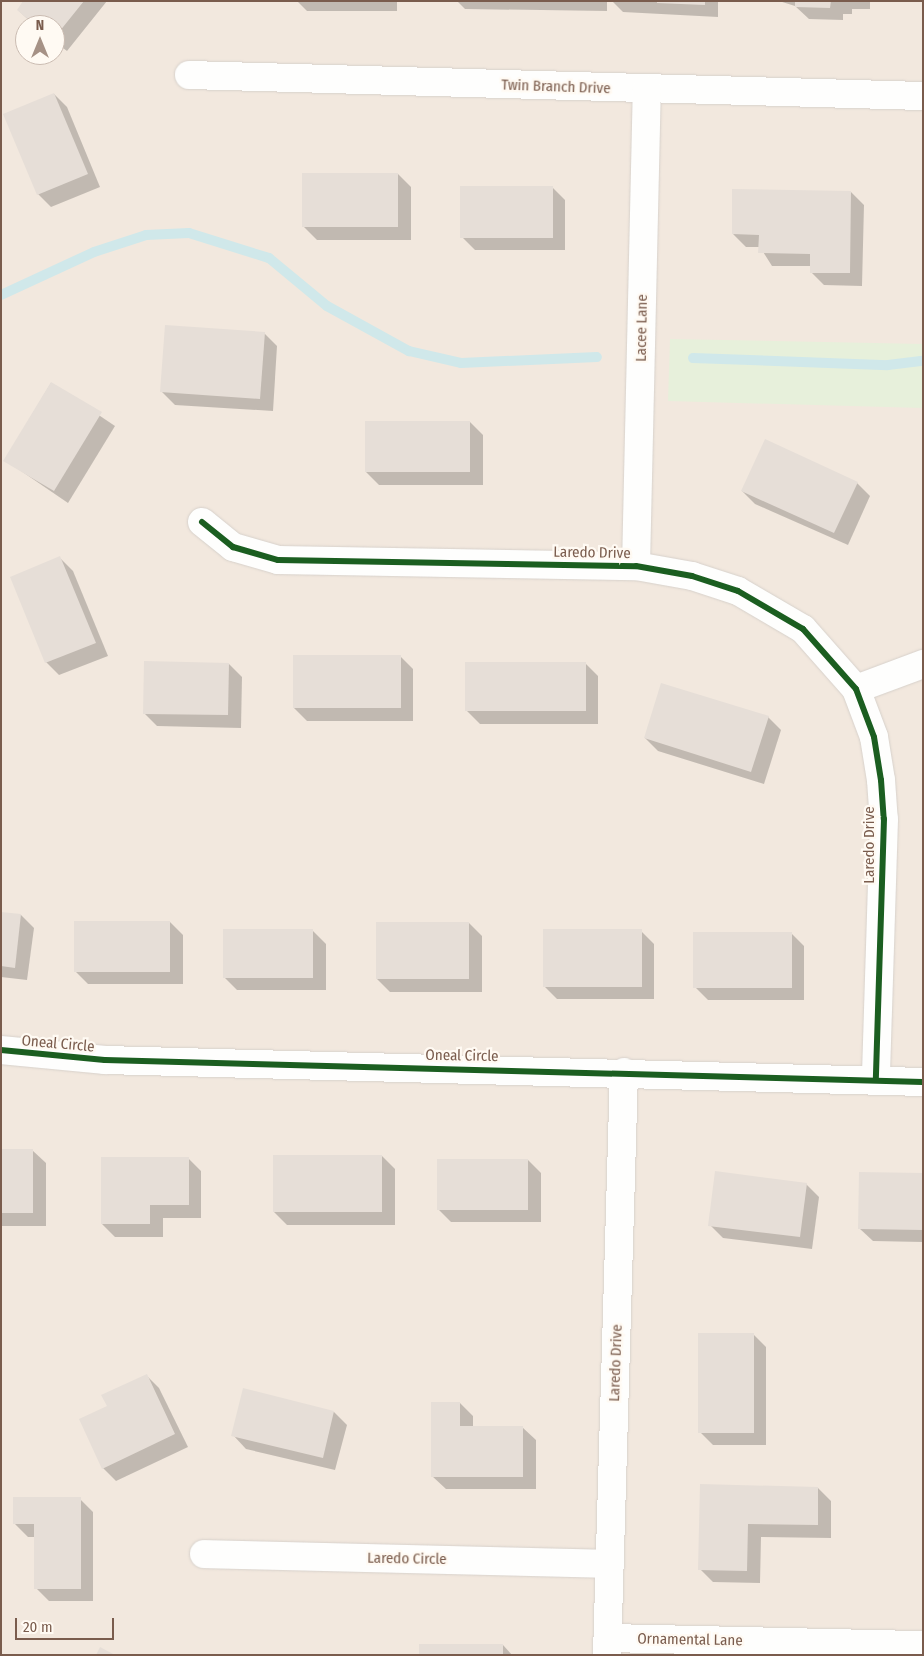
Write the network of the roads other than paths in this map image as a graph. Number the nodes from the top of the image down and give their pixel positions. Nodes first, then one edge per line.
1 (189, 75) dead end
2 (647, 90) junction
3 (923, 96) edge
4 (202, 522) dead end
5 (636, 566) junction
6 (923, 664) edge
7 (856, 689) junction
8 (1, 1050) edge
9 (624, 1072) junction
10 (876, 1080) junction
11 (923, 1082) edge
12 (204, 1554) dead end
13 (610, 1564) junction
14 (923, 1645) edge
15 (607, 1647) edge

1 - 2 street, Twin Branch Drive
2 - 3 street, Twin Branch Drive
2 - 5 street, Lacee Lane
4 - 5 street, Laredo Drive
5 - 7 street, Laredo Drive
6 - 7 street
7 - 10 street, Laredo Drive
8 - 9 street, Oneal Circle
9 - 10 street, Oneal Circle
9 - 13 street, Laredo Drive
10 - 11 street, Oneal Circle
12 - 13 street, Laredo Circle
13 - 15 street, Laredo Drive
14 - 15 street, Ornamental Lane

